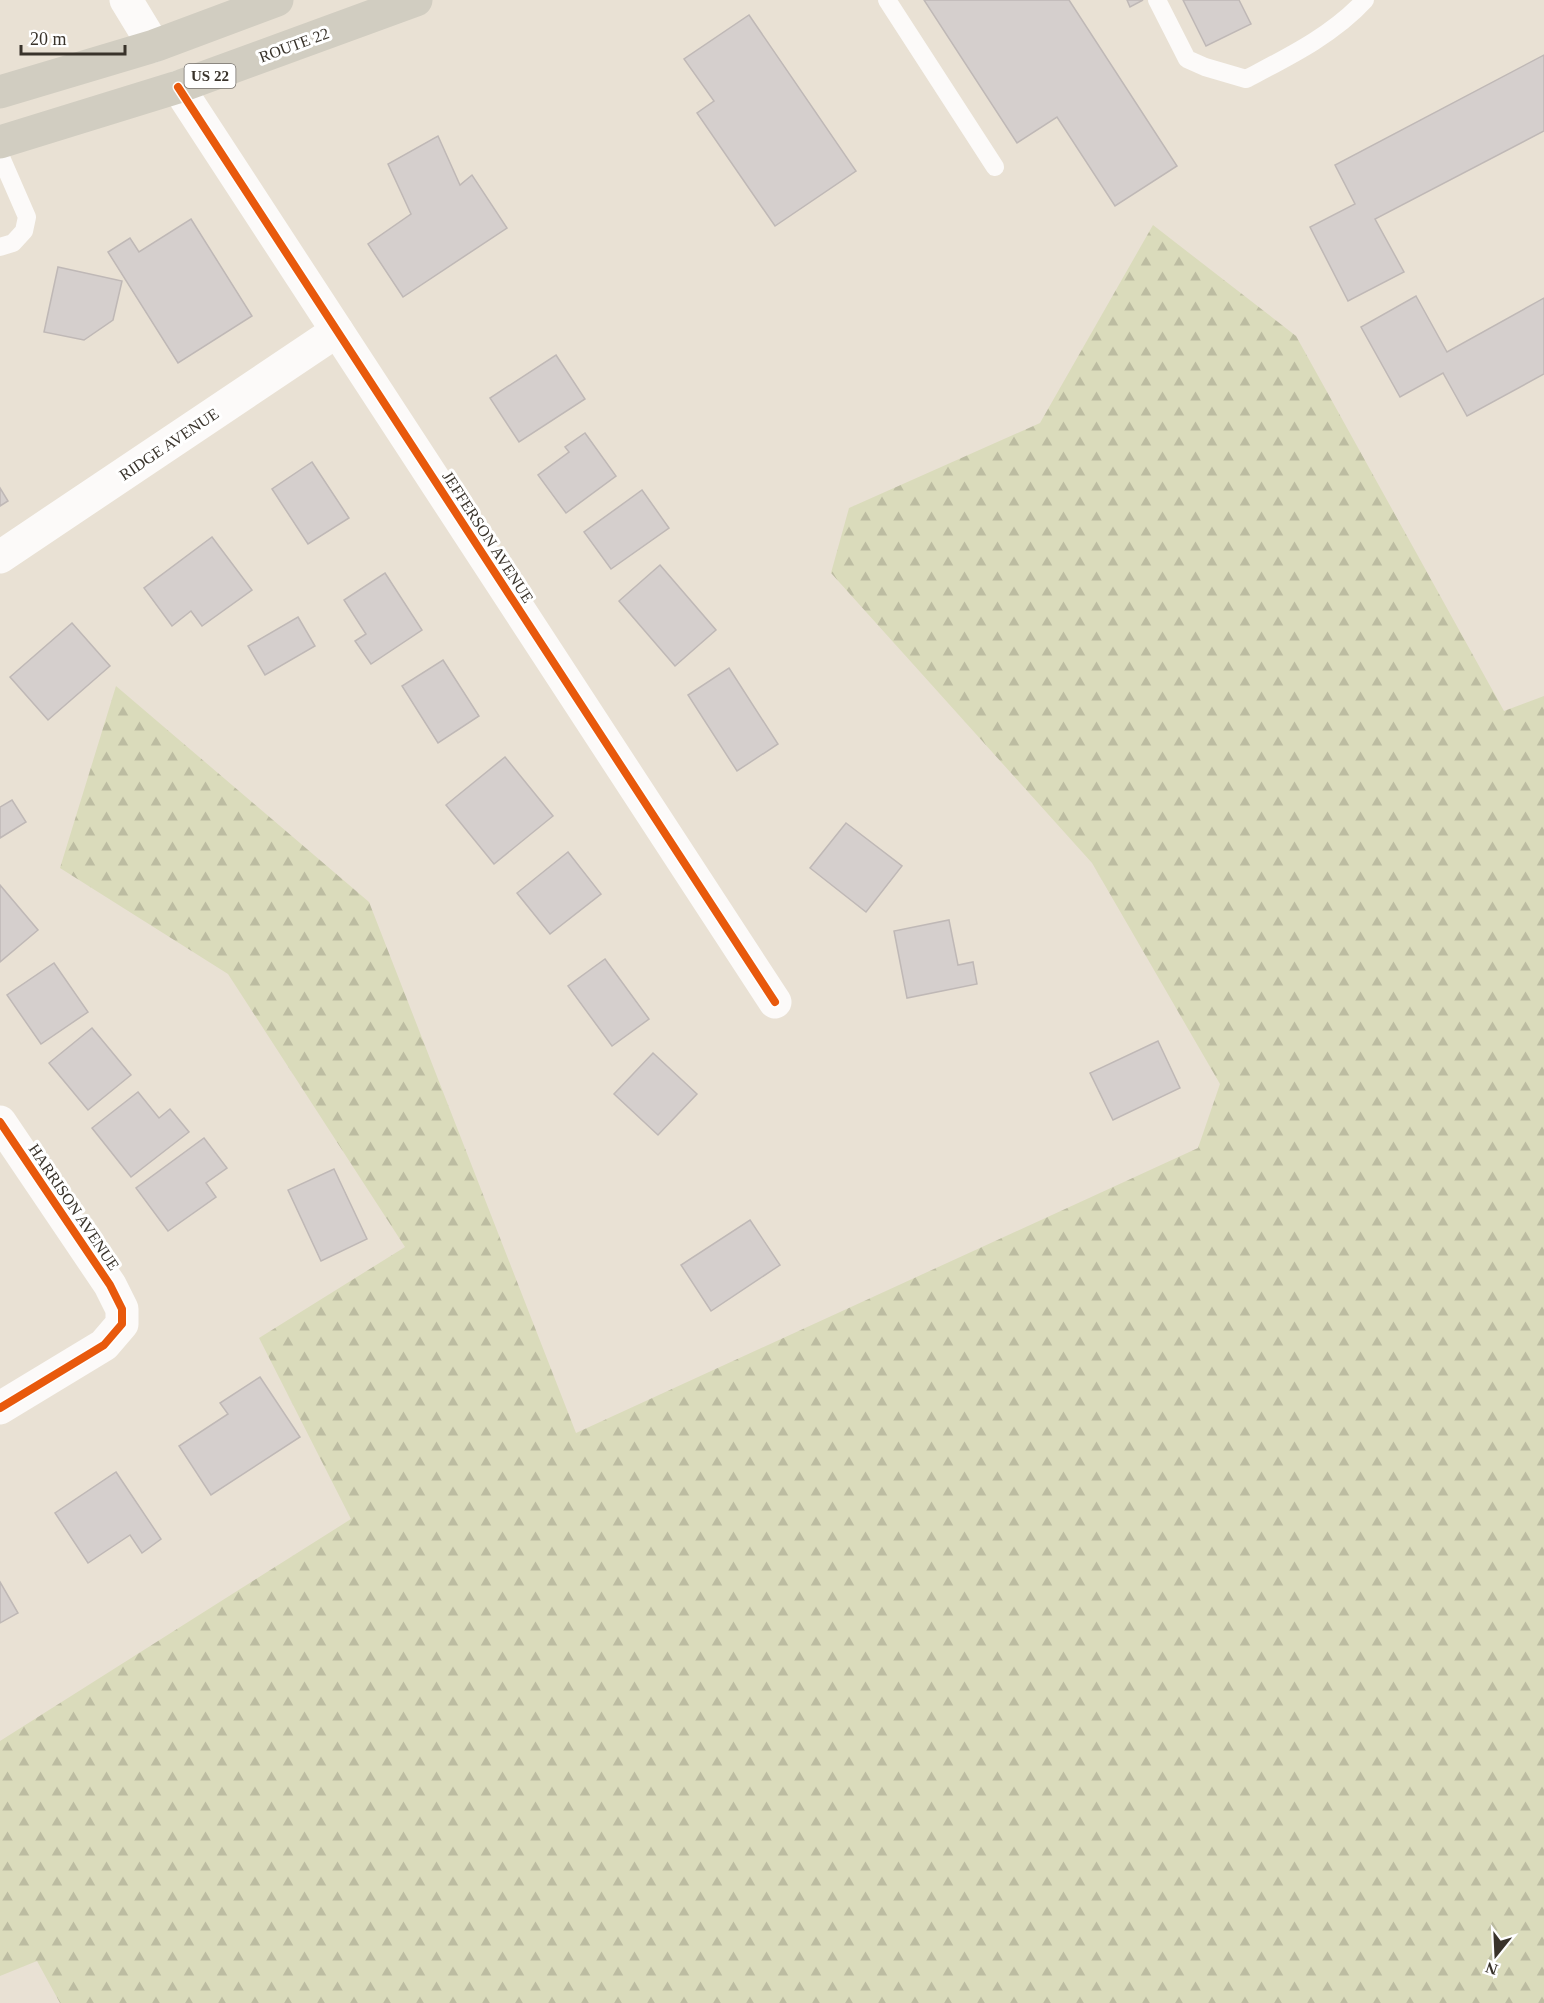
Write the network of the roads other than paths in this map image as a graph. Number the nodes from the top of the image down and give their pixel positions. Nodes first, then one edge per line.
1 (126, 0) edge
2 (416, 0) edge
3 (887, 0) edge
4 (1157, 0) edge
5 (1365, 0) edge
6 (255, 3) edge
7 (154, 46) junction
8 (178, 87) junction
9 (0, 92) edge
10 (0, 142) edge
11 (0, 155) edge
12 (995, 167) dead end
13 (0, 247) edge
14 (337, 331) junction
15 (0, 557) edge
16 (775, 1002) dead end
17 (0, 1122) edge
18 (0, 1408) edge

1 - 7 street
2 - 8 highway, ROUTE 22 / US 22
3 - 12 lane
4 - 5 lane
6 - 7 highway
7 - 9 highway
8 - 10 highway, ROUTE 22 / US 22
8 - 14 street, JEFFERSON AVENUE
11 - 13 lane
14 - 15 street, RIDGE AVENUE
14 - 16 street, JEFFERSON AVENUE
17 - 18 street, HARRISON AVENUE

